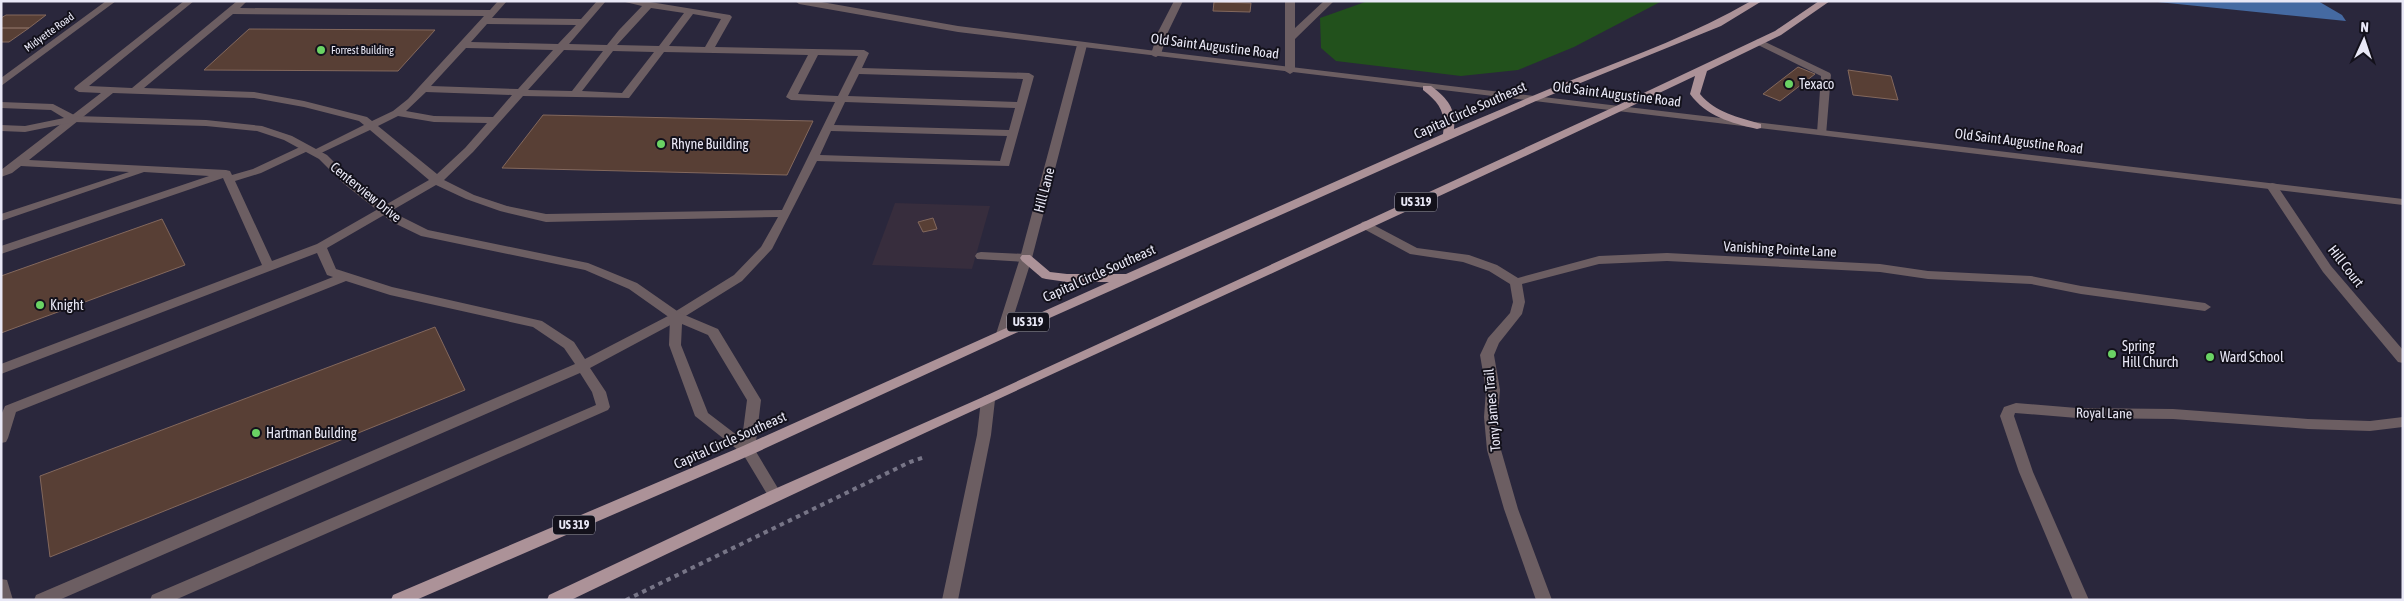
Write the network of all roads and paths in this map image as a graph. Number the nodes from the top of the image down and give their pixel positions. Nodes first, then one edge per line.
1 (112, 1) edge
2 (190, 1) edge
3 (243, 1) edge
4 (503, 1) edge
5 (602, 1) edge
6 (625, 1) edge
7 (799, 1) edge
8 (1179, 1) edge
9 (1290, 1) edge
10 (1330, 1) edge
11 (1758, 1) edge
12 (1826, 1) edge
13 (648, 5) junction
14 (230, 11) junction
15 (691, 11) junction
16 (489, 17) junction
17 (584, 22) junction
18 (1290, 38) junction
19 (1759, 42) junction
20 (464, 45) junction
21 (1082, 45) junction
22 (563, 46) junction
23 (611, 48) junction
24 (659, 49) junction
25 (708, 50) junction
26 (814, 52) junction
27 (1156, 54) junction
28 (1702, 70) junction
29 (856, 71) junction
30 (1290, 71) junction
31 (1, 83) edge
32 (1427, 88) junction
33 (424, 89) junction
34 (111, 90) junction
35 (134, 91) junction
36 (522, 91) junction
37 (574, 94) junction
38 (842, 99) junction
39 (1532, 99) junction
40 (1021, 104) junction
41 (1, 106) edge
42 (1618, 109) junction
43 (397, 113) junction
44 (74, 119) junction
45 (496, 120) junction
46 (370, 126) junction
47 (1757, 126) junction
48 (1, 128) edge
49 (828, 128) junction
50 (1013, 133) junction
51 (1822, 133) junction
52 (1448, 137) junction
53 (310, 150) junction
54 (813, 158) junction
55 (19, 163) junction
56 (146, 170) junction
57 (1, 174) edge
58 (227, 177) junction
59 (437, 180) junction
60 (2272, 186) junction
61 (2403, 202) edge
62 (385, 211) junction
63 (786, 213) junction
64 (1, 218) edge
65 (1366, 225) junction
66 (321, 247) junction
67 (1, 250) edge
68 (981, 256) dead end
69 (1026, 258) junction
70 (268, 266) junction
71 (344, 277) junction
72 (1129, 278) junction
73 (1516, 282) junction
74 (2205, 307) dead end
75 (676, 316) junction
76 (1002, 334) junction
77 (2403, 359) edge
78 (584, 366) junction
79 (1, 369) edge
80 (988, 400) junction
81 (2403, 422) edge
82 (1, 438) edge
83 (748, 450) junction
84 (925, 457) dead end
85 (775, 495) junction
86 (1, 585) edge
87 (5, 600) edge
88 (42, 600) edge
89 (158, 600) edge
90 (399, 600) edge
91 (555, 600) edge
92 (626, 600) edge
93 (950, 600) edge
94 (1544, 600) edge
95 (2081, 600) edge

1 - 31 street, Midyette Road
2 - 34 street
3 - 14 street
4 - 16 street
5 - 17 street
6 - 13 street
7 - 21 street, Old Saint Augustine Road
8 - 27 street
9 - 18 street
10 - 18 street
11 - 39 main road, Capital Circle Southeast / US 319
12 - 19 main road, US 319
13 - 15 street
13 - 23 street
14 - 16 street
14 - 35 street
15 - 24 street
15 - 25 street
16 - 17 street
16 - 20 street
17 - 22 street
18 - 30 street
19 - 28 main road, US 319
19 - 51 street
20 - 22 street
20 - 33 street
21 - 27 street, Old Saint Augustine Road
21 - 69 street, Hill Lane
22 - 23 street
22 - 36 street
23 - 24 street
23 - 37 street
24 - 25 street
24 - 37 street
25 - 26 street
26 - 29 street
26 - 38 street
27 - 30 street, Old Saint Augustine Road
28 - 42 main road, US 319
28 - 47 main road
29 - 38 street
29 - 40 street
30 - 32 street, Old Saint Augustine Road
32 - 39 street, Old Saint Augustine Road
32 - 52 main road
33 - 36 street
33 - 43 street
34 - 35 street
34 - 44 street
35 - 46 street
36 - 37 street
36 - 45 street
38 - 40 street
38 - 49 street
39 - 42 street, Old Saint Augustine Road
39 - 52 main road, Capital Circle Southeast / US 319
40 - 50 street
41 - 44 street, Centerview Drive
42 - 47 street, Old Saint Augustine Road
42 - 65 main road, US 319
43 - 45 street
43 - 46 street
44 - 48 street, Centerview Drive
44 - 53 street, Centerview Drive
44 - 55 street
45 - 59 street
46 - 53 street
46 - 59 street
47 - 51 street, Old Saint Augustine Road
49 - 50 street
49 - 54 street
50 - 54 street
51 - 60 street, Old Saint Augustine Road
52 - 72 main road, Capital Circle Southeast / US 319
53 - 58 street
53 - 62 street, Centerview Drive
54 - 63 street
55 - 56 street
55 - 57 street
56 - 58 street
56 - 64 street
58 - 67 street
58 - 70 street
59 - 62 street
59 - 63 street
60 - 61 street, Old Saint Augustine Road
60 - 77 street, Hill Court
62 - 66 street
62 - 75 street, Centerview Drive
63 - 75 street
65 - 73 street
65 - 80 main road, US 319
66 - 70 street
66 - 71 street
68 - 69 street
69 - 72 main road
69 - 76 street, Hill Lane
70 - 79 street
71 - 78 street
71 - 82 street
72 - 76 main road, Capital Circle Southeast / US 319
73 - 74 street, Vanishing Pointe Lane
73 - 94 street, Tony James Trail
75 - 78 street
75 - 83 street
75 - 83 street, Centerview Drive
76 - 83 main road, Capital Circle Southeast / US 319
78 - 88 street
78 - 89 street
80 - 85 main road, US 319
80 - 93 street
81 - 95 street, Royal Lane
83 - 85 street
83 - 90 main road, Capital Circle Southeast / US 319
84 - 92 path
85 - 91 main road, US 319
86 - 87 street

